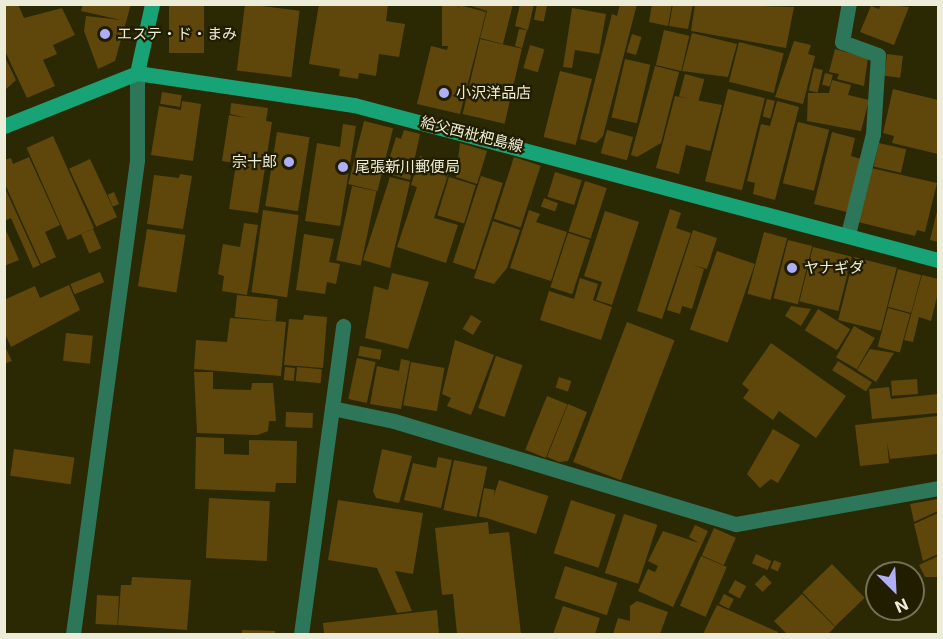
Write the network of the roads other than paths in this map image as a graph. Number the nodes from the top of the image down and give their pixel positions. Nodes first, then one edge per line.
1 (152, 4) edge
2 (849, 4) edge
3 (137, 73) junction
4 (4, 126) edge
5 (848, 234) junction
6 (939, 260) edge
7 (343, 326) dead end
8 (332, 408) junction
9 (939, 488) edge
10 (73, 634) edge
11 (301, 634) edge

1 - 3 main road
2 - 5 street
3 - 4 main road
3 - 5 main road, 給父西枇杷島線
3 - 10 street
5 - 6 main road, 給父西枇杷島線
7 - 8 street
8 - 9 street
8 - 11 street

